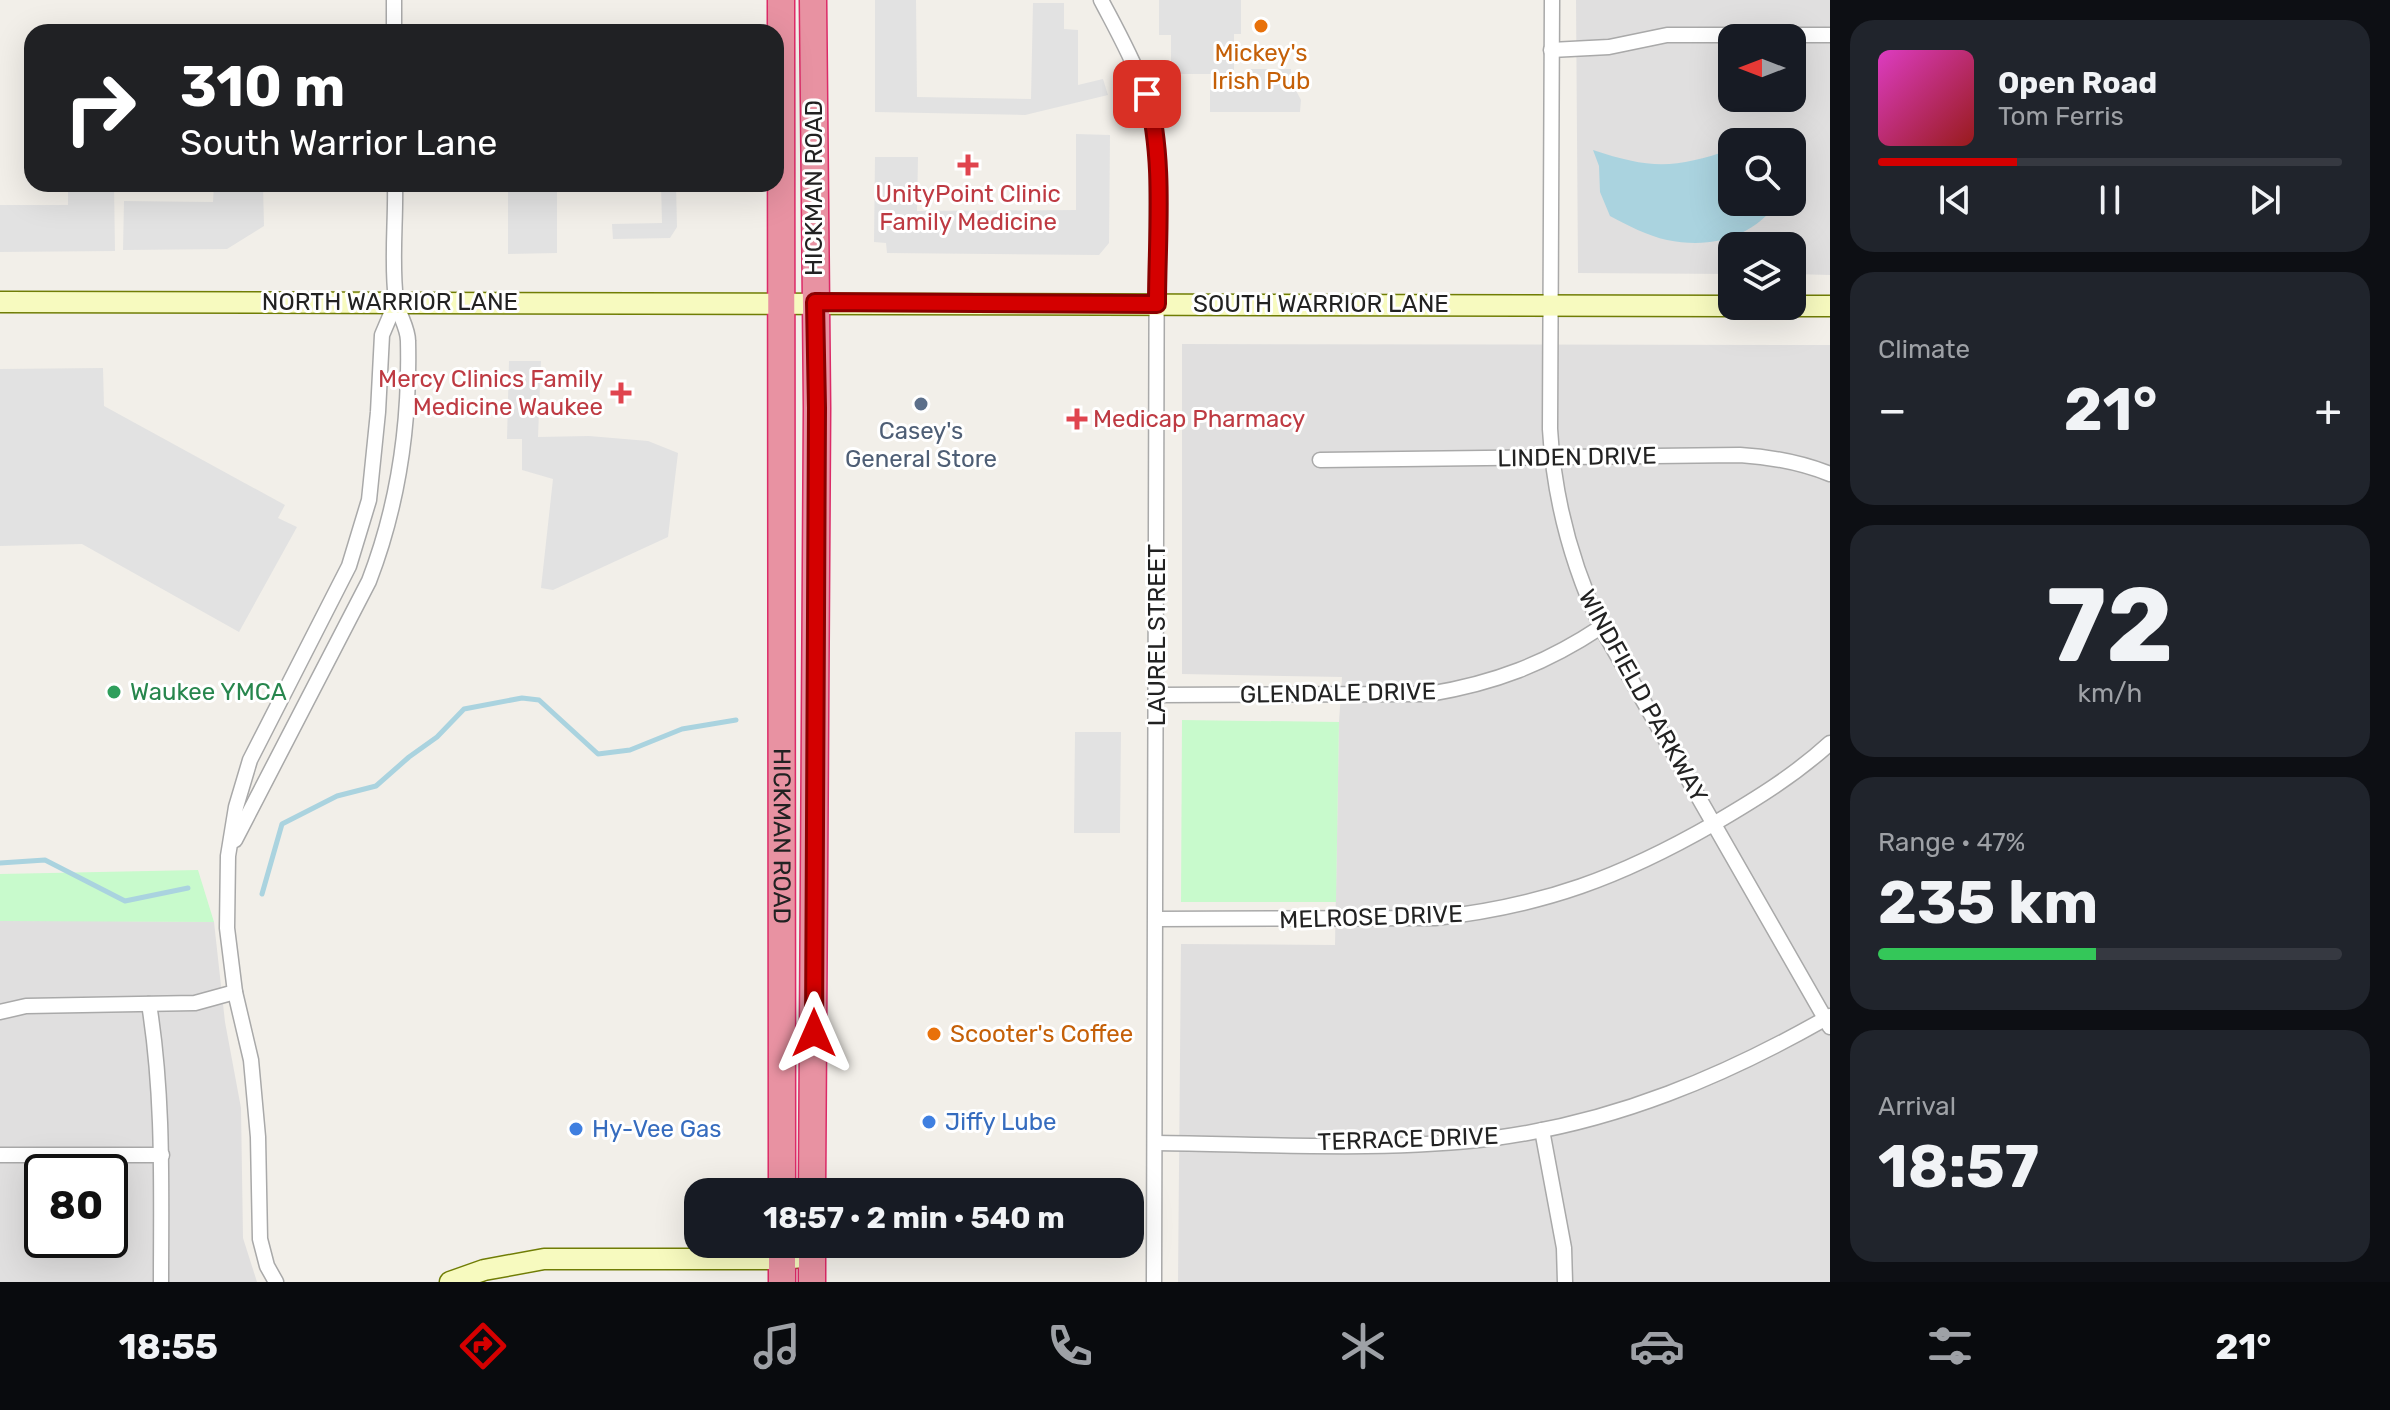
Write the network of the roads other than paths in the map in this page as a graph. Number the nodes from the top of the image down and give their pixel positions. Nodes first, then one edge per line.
1 (394, 0) edge
2 (781, 0) edge
3 (813, 0) edge
4 (1101, 0) edge
5 (1552, 0) edge
6 (394, 24) edge
7 (781, 24) edge
8 (1830, 35) edge
9 (1551, 50) junction
10 (395, 192) edge
11 (780, 192) edge
12 (0, 302) edge
13 (396, 302) junction
14 (815, 302) junction
15 (780, 303) junction
16 (1157, 304) junction
17 (1551, 305) junction
18 (1718, 306) edge
19 (1806, 306) edge
20 (1830, 306) edge
21 (1552, 457) junction
22 (1320, 460) dead end
23 (1830, 474) edge
24 (1601, 627) junction
25 (1157, 695) junction
26 (1830, 743) edge
27 (1714, 824) junction
28 (228, 856) junction
29 (1156, 919) junction
30 (235, 992) junction
31 (149, 1004) junction
32 (0, 1012) edge
33 (1828, 1020) edge
34 (1542, 1130) junction
35 (1155, 1143) junction
36 (0, 1155) edge
37 (162, 1155) junction
38 (782, 1178) edge
39 (812, 1178) edge
40 (812, 1261) edge
41 (782, 1262) edge
42 (161, 1282) edge
43 (276, 1282) edge
44 (450, 1282) edge
45 (1154, 1282) edge
46 (1565, 1282) edge

1 - 6 street
2 - 7 highway, HICKMAN ROAD
3 - 14 highway, HICKMAN ROAD
4 - 16 street, LAUREL STREET
5 - 9 street, WINDFIELD PARKWAY
8 - 9 street
9 - 17 street, WINDFIELD PARKWAY
10 - 13 street
11 - 15 highway, HICKMAN ROAD
12 - 13 street, NORTH WARRIOR LANE
13 - 15 street, NORTH WARRIOR LANE
13 - 28 street
13 - 28 street
14 - 15 street, NORTH WARRIOR LANE
14 - 16 street, SOUTH WARRIOR LANE
14 - 39 highway, HICKMAN ROAD
15 - 38 highway, HICKMAN ROAD
16 - 17 street, SOUTH WARRIOR LANE
16 - 25 street, LAUREL STREET
17 - 18 street, SOUTH WARRIOR LANE
17 - 21 street, WINDFIELD PARKWAY
19 - 20 street
21 - 22 street, LINDEN DRIVE
21 - 23 street, LINDEN DRIVE
21 - 24 street, WINDFIELD PARKWAY
24 - 25 street, GLENDALE DRIVE
24 - 27 street, WINDFIELD PARKWAY
25 - 29 street, LAUREL STREET
26 - 27 street, MELROSE DRIVE
27 - 29 street, MELROSE DRIVE
27 - 33 street, WINDFIELD PARKWAY
28 - 30 street
29 - 35 street, LAUREL STREET
30 - 31 street
30 - 43 street
31 - 32 street
31 - 37 street
33 - 34 street, TERRACE DRIVE
34 - 35 street, TERRACE DRIVE
34 - 46 street
35 - 45 street, LAUREL STREET
36 - 37 street
37 - 42 street
40 - 41 street
41 - 44 street

